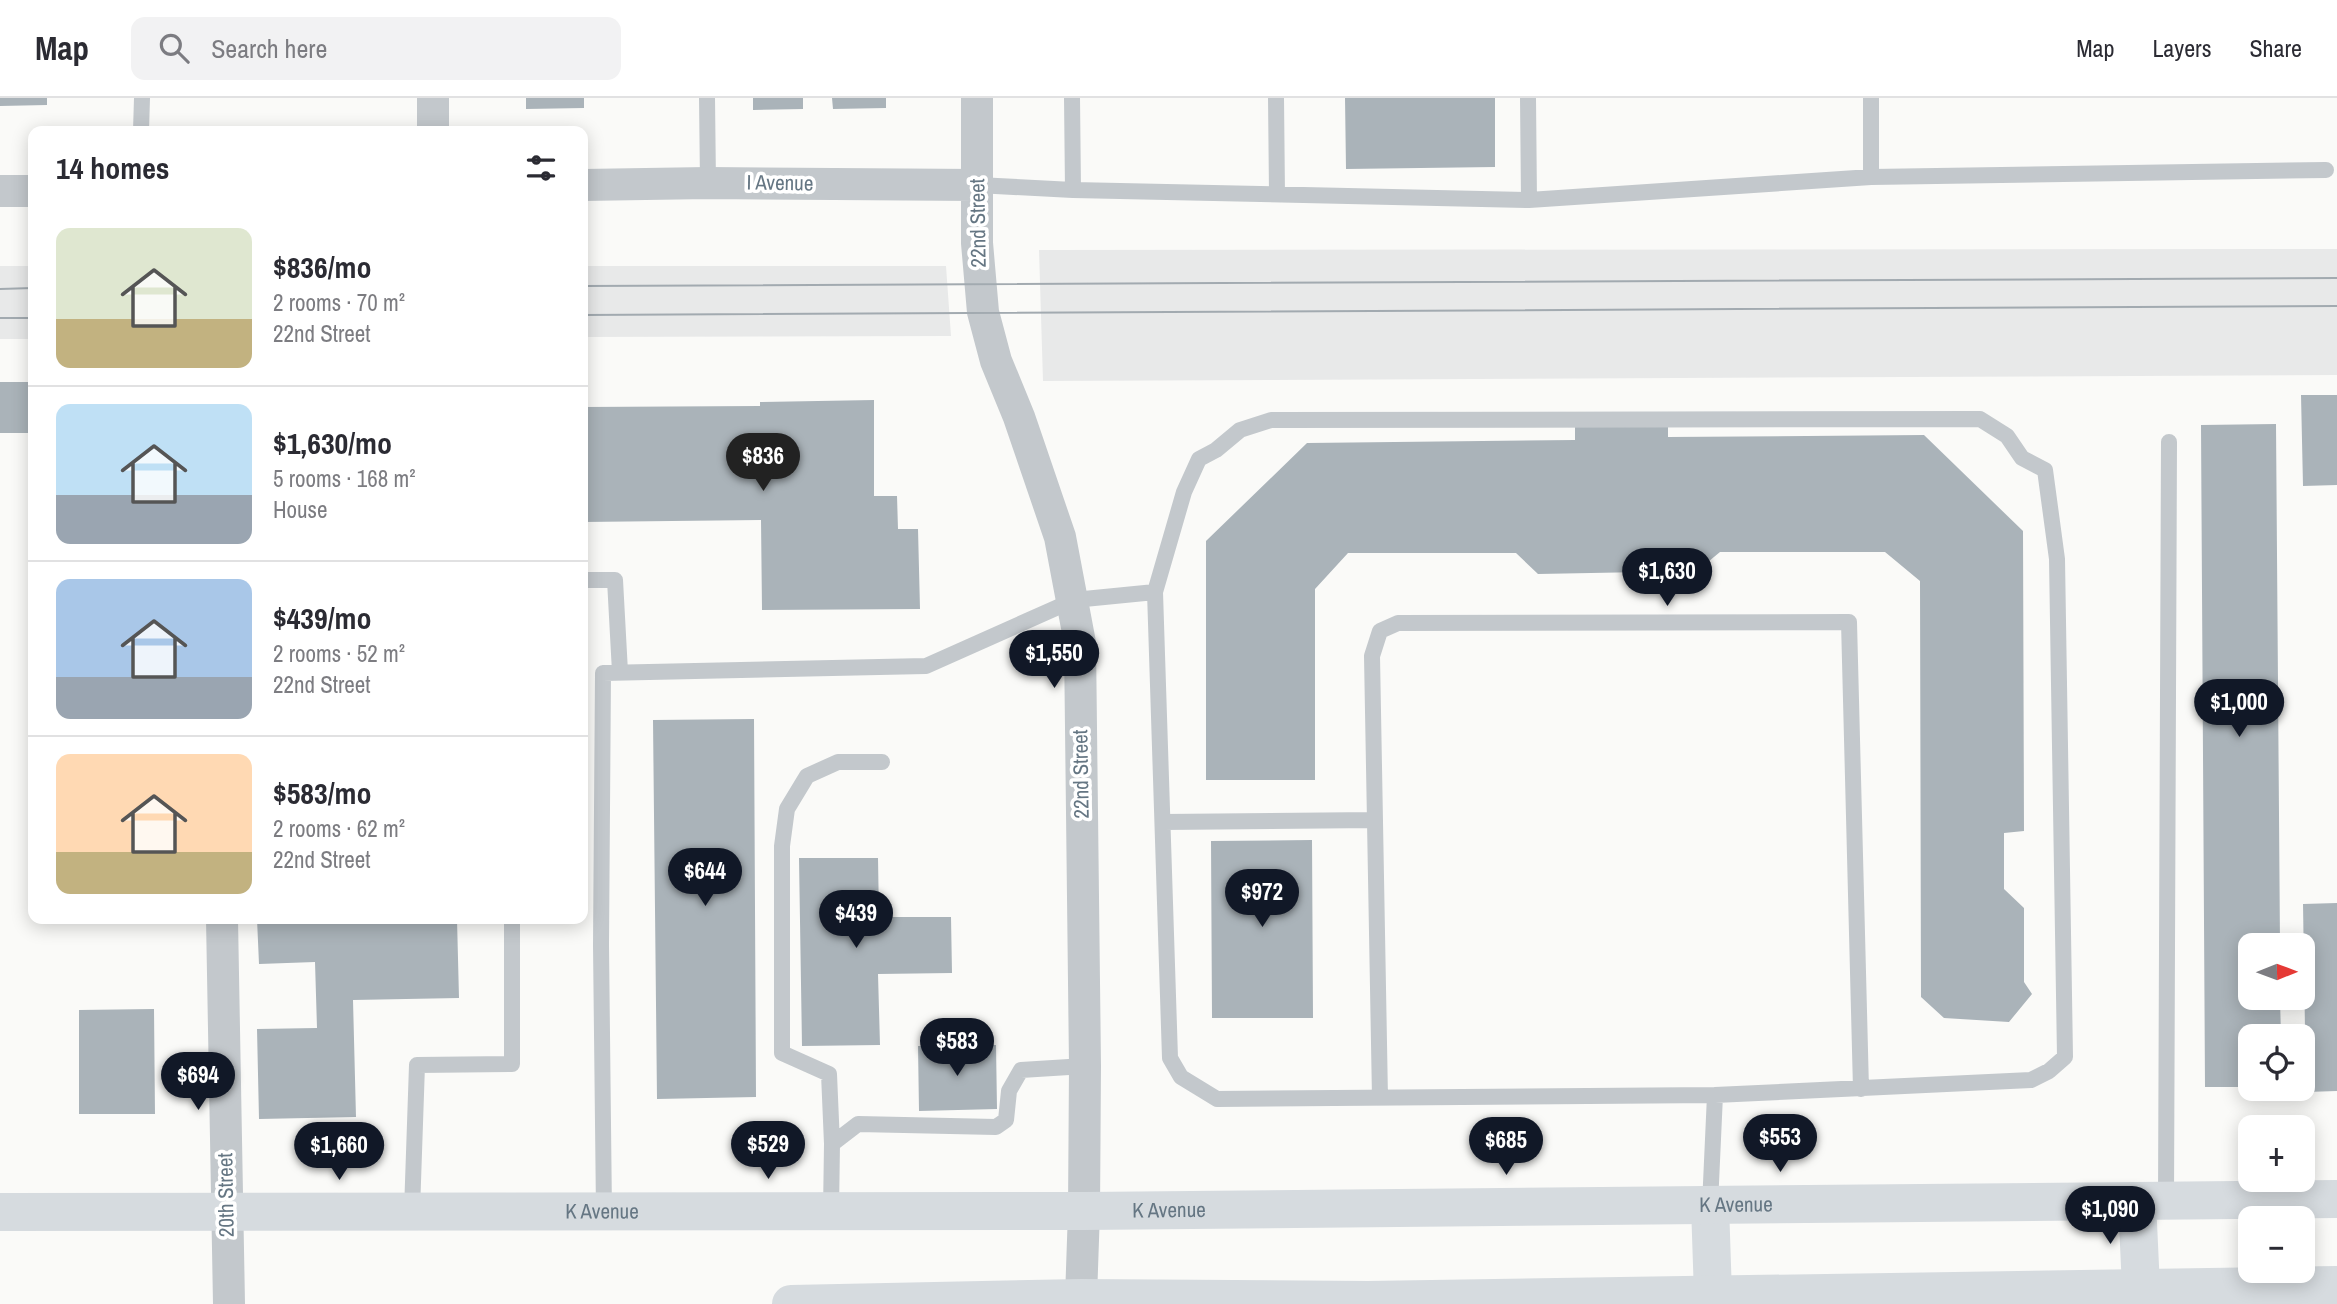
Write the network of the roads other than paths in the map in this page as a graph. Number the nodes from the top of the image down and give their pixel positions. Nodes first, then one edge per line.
1 (142, 98) edge
2 (433, 98) edge
3 (707, 98) edge
4 (977, 98) edge
5 (1072, 98) edge
6 (1276, 98) edge
7 (1528, 98) edge
8 (1871, 98) edge
9 (141, 126) edge
10 (433, 126) edge
11 (2326, 170) dead end
12 (1871, 177) junction
13 (708, 183) junction
14 (588, 185) edge
15 (977, 185) junction
16 (1073, 190) junction
17 (0, 191) edge
18 (28, 191) edge
19 (1277, 194) junction
20 (1529, 200) junction
21 (2169, 442) dead end
22 (588, 580) edge
23 (1155, 592) junction
24 (1074, 600) junction
25 (620, 672) junction
26 (882, 762) dead end
27 (1375, 820) junction
28 (1163, 822) junction
29 (222, 924) edge
30 (512, 924) edge
31 (1085, 1066) junction
32 (1861, 1088) junction
33 (1715, 1095) junction
34 (1380, 1097) junction
35 (832, 1144) junction
36 (2337, 1199) edge
37 (2152, 1201) junction
38 (1710, 1205) junction
39 (412, 1211) junction
40 (831, 1211) junction
41 (1084, 1211) junction
42 (0, 1212) edge
43 (227, 1212) junction
44 (604, 1212) junction
45 (2337, 1285) edge
46 (2142, 1296) edge
47 (1712, 1299) edge
48 (1081, 1301) edge
49 (1368, 1302) edge
50 (229, 1304) edge
51 (791, 1304) edge

1 - 9 lane
2 - 10 street
3 - 13 lane
4 - 15 street, 22nd Street
5 - 16 lane
6 - 19 lane
7 - 20 lane
8 - 12 lane
11 - 12 lane
12 - 20 lane
13 - 14 street, I Avenue
13 - 15 street, I Avenue
15 - 16 lane
15 - 24 street, 22nd Street
16 - 19 lane
17 - 18 street
19 - 20 lane
21 - 37 lane
22 - 25 lane
23 - 24 lane
23 - 28 lane
23 - 32 lane
24 - 25 lane
24 - 31 street, 22nd Street
25 - 44 lane
26 - 35 lane
27 - 28 lane
27 - 32 lane
27 - 34 lane
28 - 34 lane
29 - 43 street, 20th Street
30 - 39 lane
31 - 35 lane
31 - 41 street, 22nd Street
32 - 33 lane
33 - 34 lane
33 - 38 lane
35 - 40 lane
36 - 37 main road, K Avenue
37 - 38 main road, K Avenue
37 - 46 main road
38 - 41 main road, K Avenue
38 - 47 main road
39 - 43 main road, K Avenue
39 - 44 main road, K Avenue
40 - 41 main road, K Avenue
40 - 44 main road, K Avenue
41 - 48 street, 22nd Street
42 - 43 main road, K Avenue
43 - 50 street, 20th Street
45 - 46 main road
46 - 47 main road
47 - 49 main road
48 - 49 main road
48 - 51 main road

